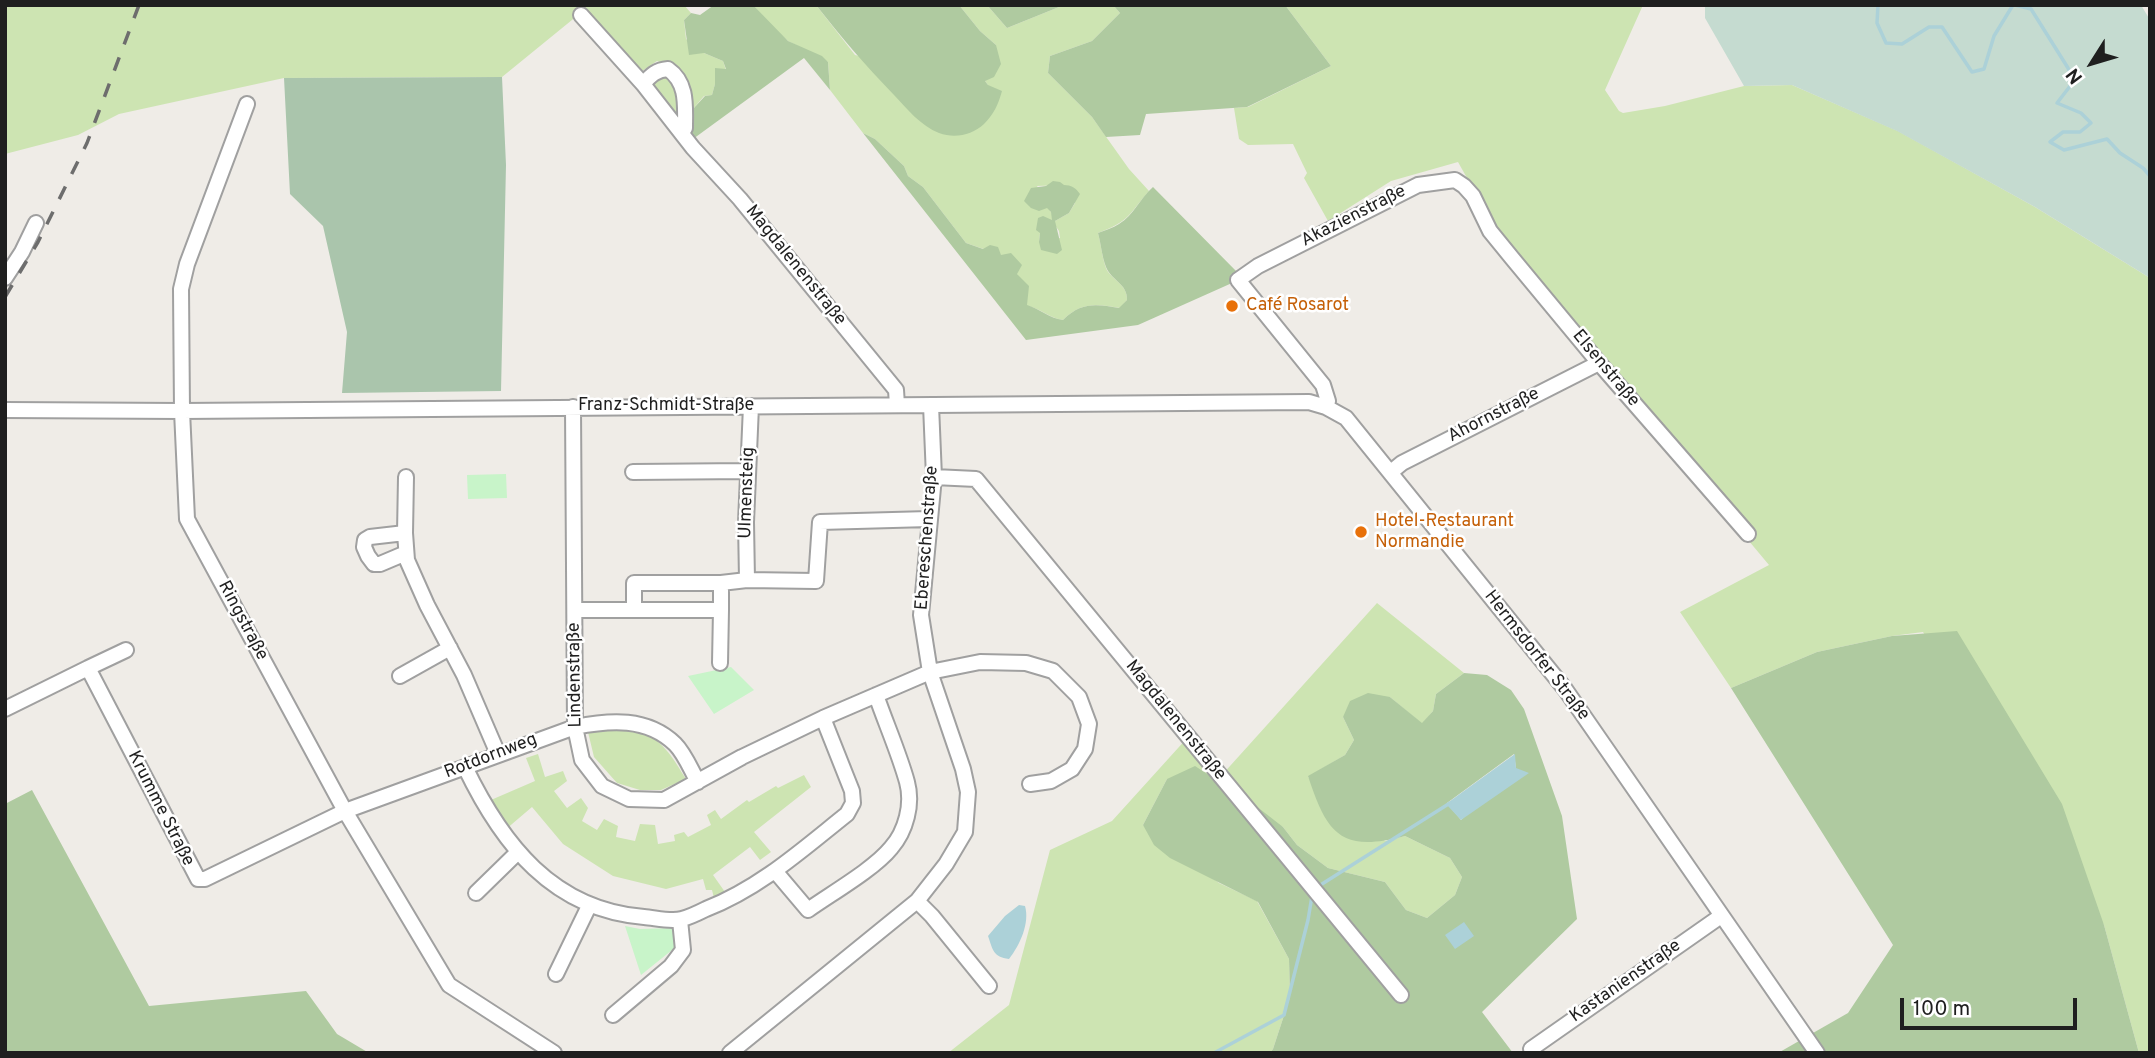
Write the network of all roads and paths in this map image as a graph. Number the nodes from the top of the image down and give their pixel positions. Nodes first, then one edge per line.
1 (581, 15) dead end
2 (643, 84) junction
3 (247, 104) dead end
4 (682, 132) junction
5 (1473, 196) joint
6 (36, 223) dead end
7 (5, 278) edge
8 (1599, 363) junction
9 (897, 405) junction
10 (931, 405) junction
11 (751, 406) junction
12 (573, 407) junction
13 (1326, 407) junction
14 (5, 410) edge
15 (181, 411) junction
16 (748, 471) junction
17 (633, 472) dead end
18 (1391, 472) junction
19 (406, 477) dead end
20 (934, 477) junction
21 (929, 519) junction
22 (405, 533) junction
23 (1748, 534) dead end
24 (406, 552) junction
25 (747, 580) junction
26 (721, 583) junction
27 (576, 610) junction
28 (634, 610) junction
29 (722, 610) junction
30 (450, 648) junction
31 (126, 650) dead end
32 (720, 663) dead end
33 (88, 668) junction
34 (930, 672) junction
35 (400, 676) dead end
36 (876, 695) junction
37 (5, 709) edge
38 (822, 718) junction
39 (575, 727) junction
40 (498, 754) junction
41 (466, 767) junction
42 (698, 782) junction
43 (1030, 784) dead end
44 (345, 811) junction
45 (518, 852) junction
46 (775, 871) junction
47 (476, 892) dead end
48 (917, 901) junction
49 (589, 906) junction
50 (1721, 916) junction
51 (680, 920) junction
52 (556, 974) dead end
53 (989, 986) dead end
54 (1401, 995) dead end
55 (613, 1015) dead end
56 (1531, 1049) dead end
57 (738, 1050) edge
58 (554, 1053) edge
59 (1817, 1053) edge

1 - 2 street, Magdalenenstraße
2 - 4 street, Magdalenenstraße
2 - 4 street
3 - 15 street, Ringstraße
4 - 9 street, Magdalenenstraße
5 - 8 street, Elsenstraße
5 - 13 street, Akazienstraße
6 - 7 street
8 - 18 street, Ahornstraße
8 - 23 street, Elsenstraße
9 - 10 street, Franz-Schmidt-Straße
9 - 11 street, Franz-Schmidt-Straße
10 - 13 street, Franz-Schmidt-Straße
10 - 20 street, Ebereschenstraße
11 - 12 street, Franz-Schmidt-Straße
11 - 16 street, Ulmensteig
12 - 15 street, Franz-Schmidt-Straße
12 - 27 street, Lindenstraße
13 - 18 street, Hermsdorfer Straße
14 - 15 street, Franz-Schmidt-Straße
15 - 44 street, Ringstraße
16 - 17 street
16 - 25 street, Ulmensteig
18 - 50 street, Hermsdorfer Straße
19 - 22 street
20 - 21 street, Ebereschenstraße
20 - 54 street, Magdalenenstraße
21 - 25 street
21 - 34 street, Ebereschenstraße
22 - 24 street
22 - 24 street
24 - 30 street
25 - 26 street
26 - 28 street
26 - 29 street
27 - 28 street
27 - 39 street, Lindenstraße
28 - 29 street
29 - 32 street
30 - 35 street
30 - 40 street
31 - 33 street
33 - 37 street
33 - 44 street, Krumme Straße
34 - 36 street, Lindenstraße
34 - 43 street, Lindenstraße
34 - 48 street, Ebereschenstraße
36 - 38 street, Lindenstraße
36 - 46 street
38 - 42 street, Lindenstraße
38 - 46 street
39 - 40 street, Rotdornweg
39 - 42 street, Rotdornweg
39 - 42 street, Lindenstraße
40 - 41 street, Rotdornweg
41 - 44 street, Rotdornweg
41 - 45 street
44 - 58 street, Ringstraße
45 - 47 street
45 - 49 street
46 - 51 street
48 - 53 street
48 - 57 street, Ebereschenstraße
49 - 51 street
49 - 52 street
50 - 56 street, Kastanienstraße
50 - 59 street, Hermsdorfer Straße
51 - 55 street

